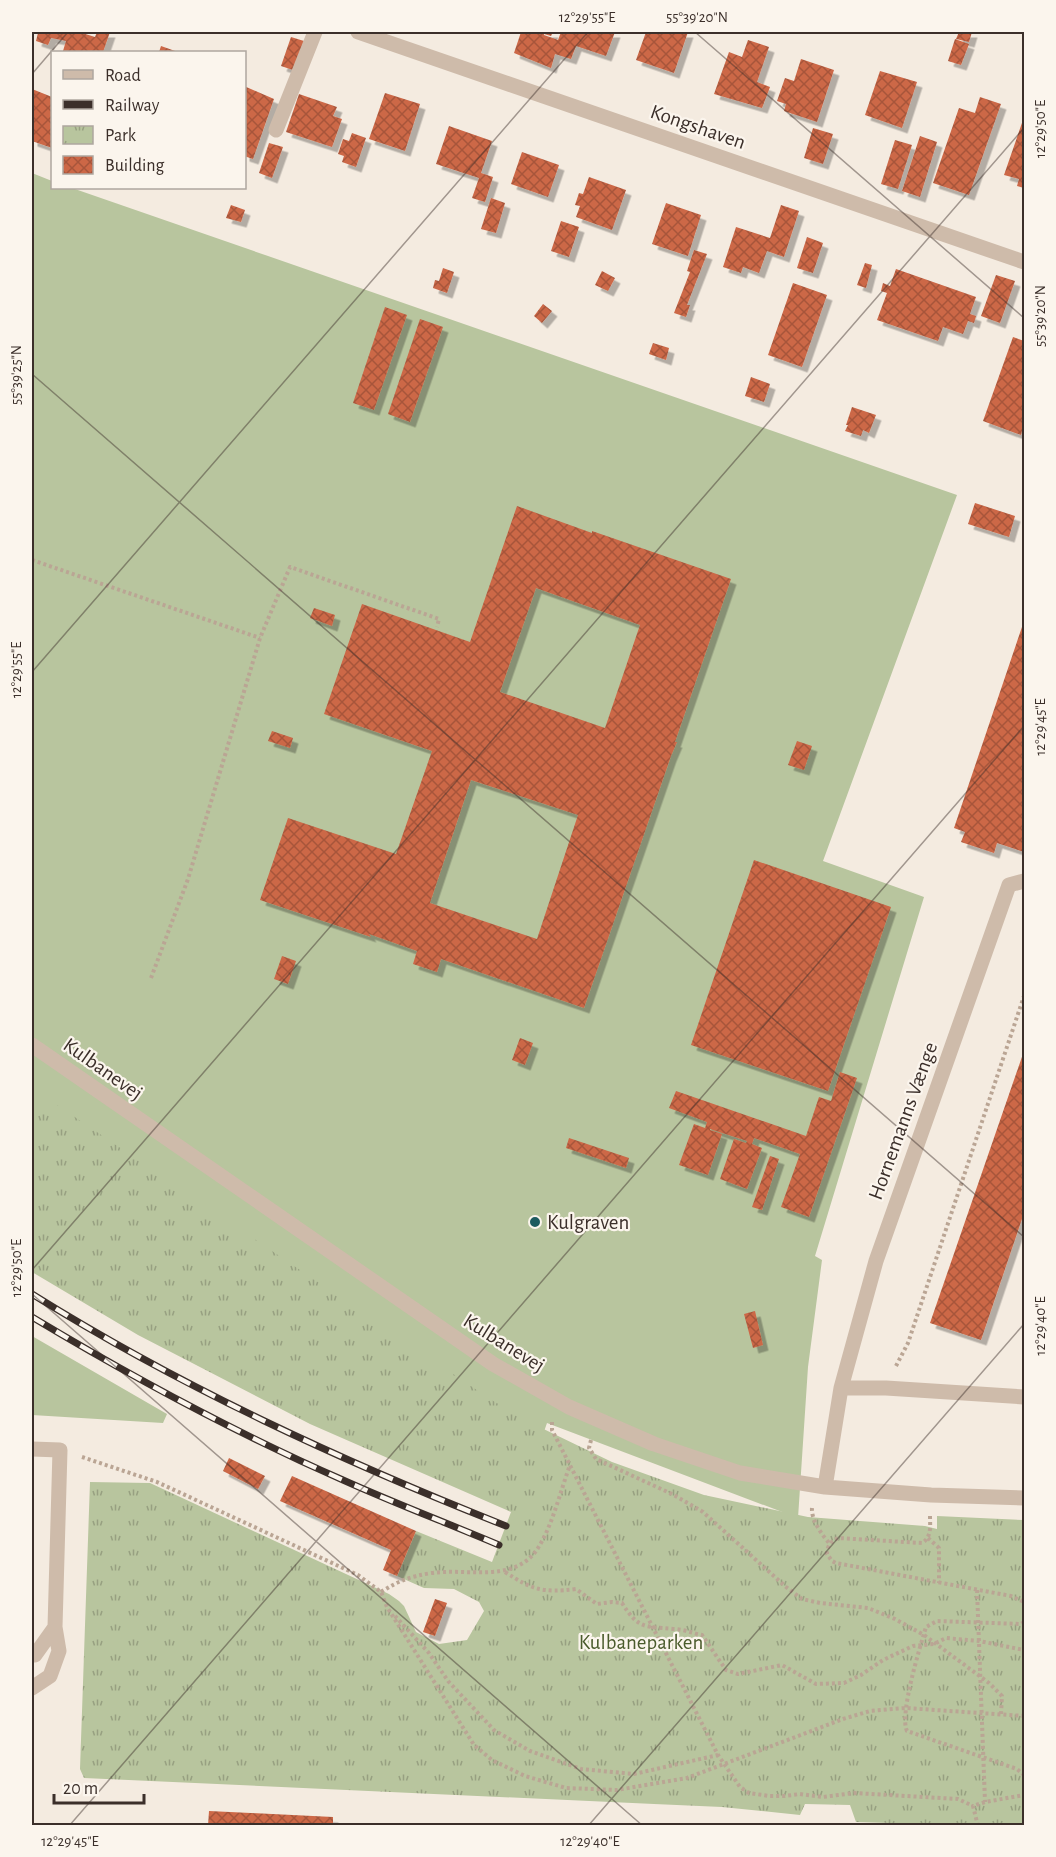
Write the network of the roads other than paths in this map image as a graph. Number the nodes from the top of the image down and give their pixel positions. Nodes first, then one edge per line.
1 (315, 32) edge
2 (358, 32) edge
3 (276, 130) dead end
4 (1024, 262) edge
5 (1024, 881) edge
6 (32, 1045) edge
7 (841, 1388) junction
8 (1024, 1397) edge
9 (32, 1449) edge
10 (821, 1486) junction
11 (1024, 1498) edge
12 (55, 1627) junction
13 (32, 1655) edge
14 (32, 1688) edge

1 - 3 street
2 - 4 street, Kongshaven
5 - 7 street, Hornemanns Vænge
6 - 10 street, Kulbanevej
7 - 8 street
7 - 10 street, Hornemanns Vænge
9 - 12 street
10 - 11 street, Kulbanevej
12 - 13 street
12 - 14 street

